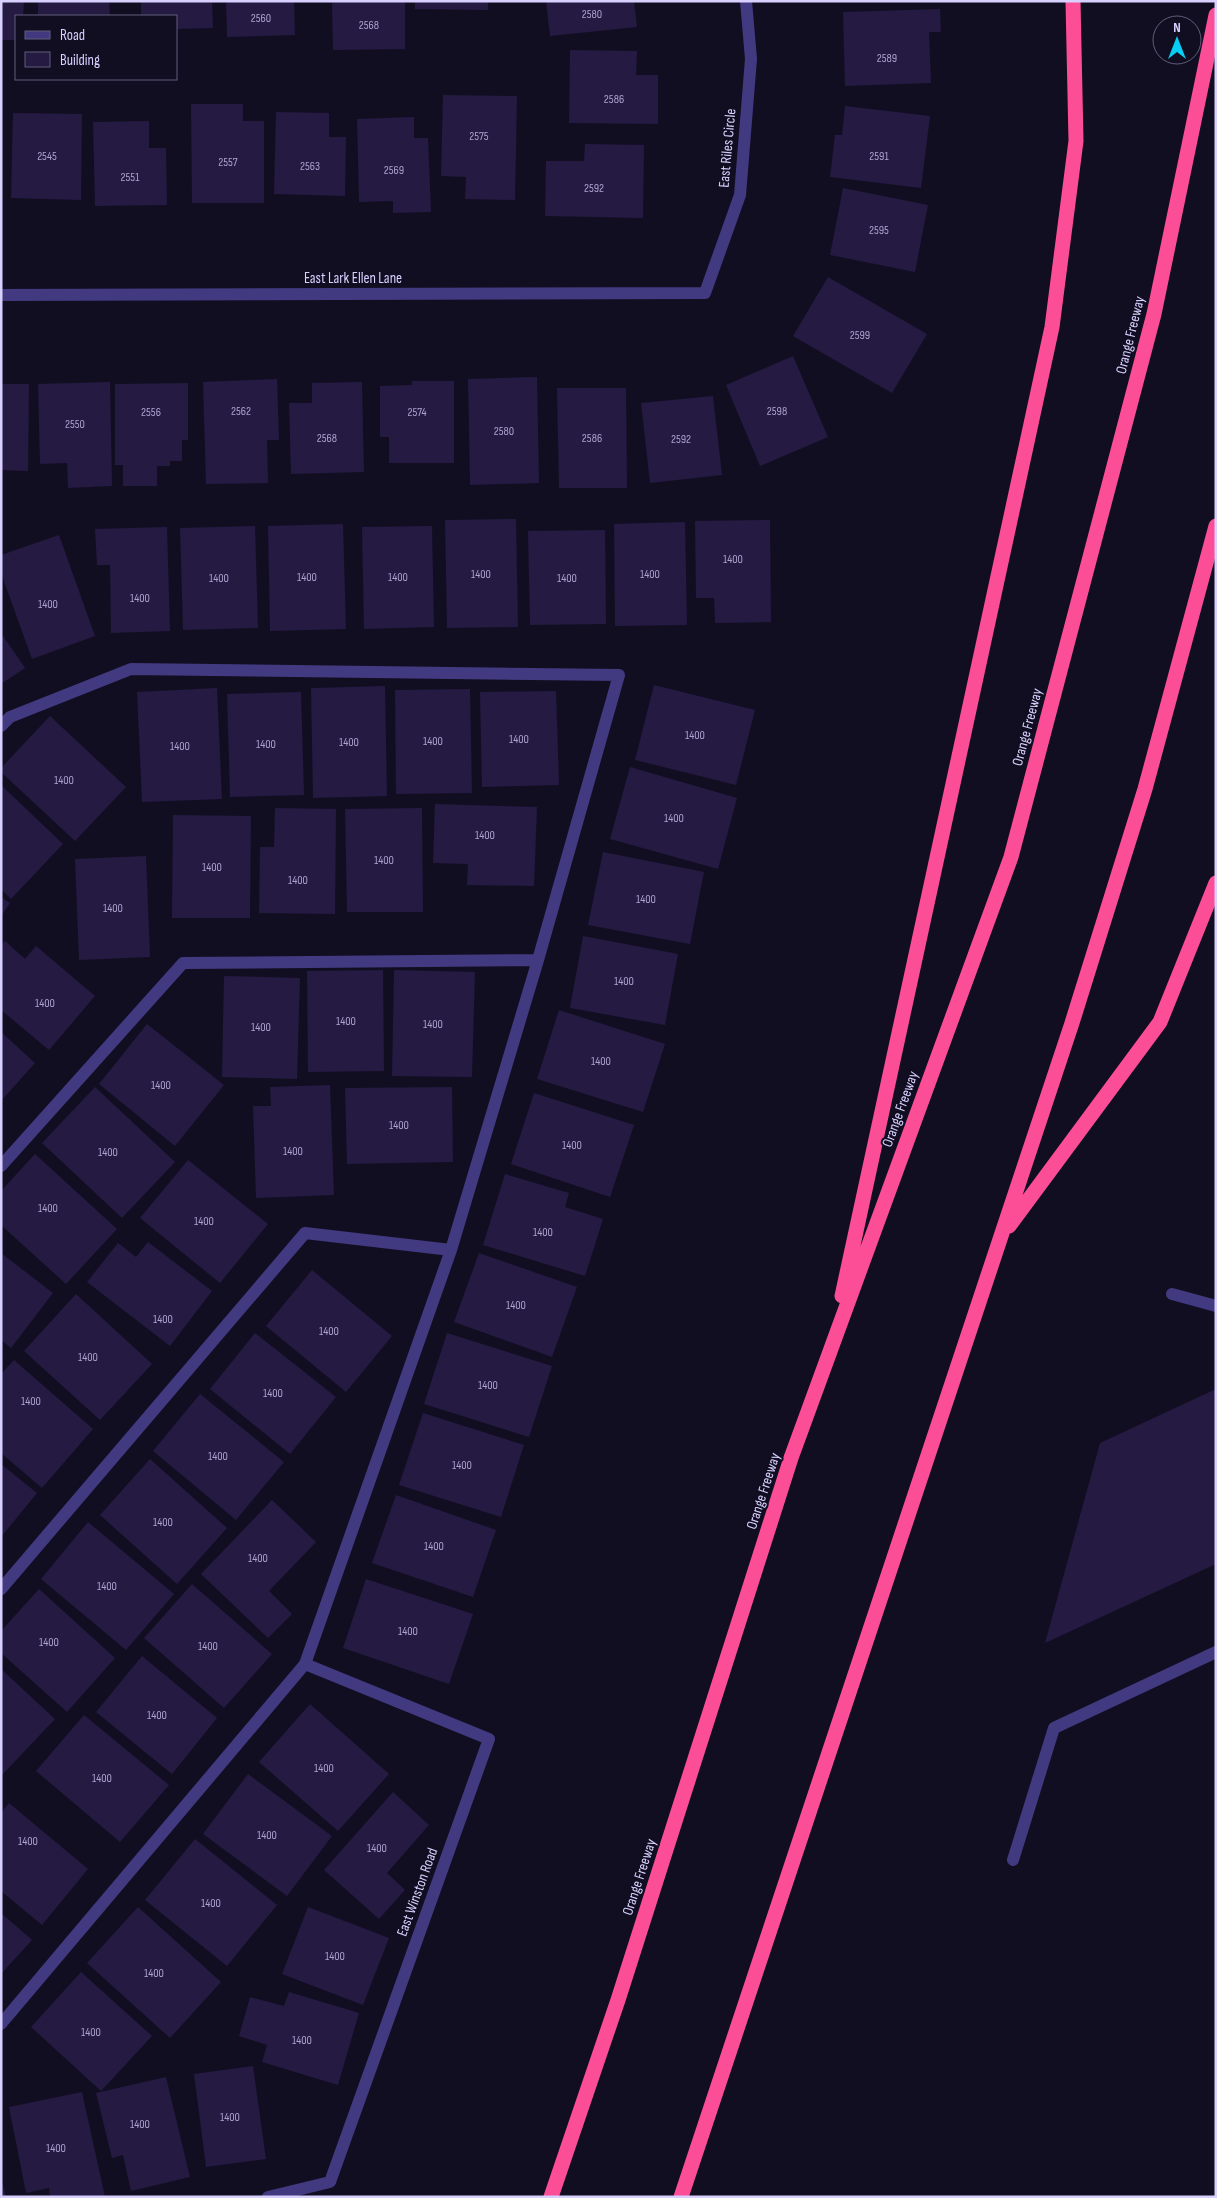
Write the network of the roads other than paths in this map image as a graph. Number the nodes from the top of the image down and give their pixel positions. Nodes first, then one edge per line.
1 (746, 1) edge
2 (1073, 1) edge
3 (1216, 15) edge
4 (706, 293) joint
5 (1, 296) edge
6 (1216, 526) edge
7 (1, 726) edge
8 (1216, 883) edge
9 (538, 960) junction
10 (1, 1166) edge
11 (1001, 1238) junction
12 (451, 1250) junction
13 (1172, 1294) dead end
14 (1216, 1306) edge
15 (831, 1350) junction
16 (1, 1588) edge
17 (1216, 1652) edge
18 (305, 1664) junction
19 (1013, 1860) dead end
20 (1, 2024) edge
21 (268, 2197) edge
22 (551, 2197) edge
23 (681, 2197) edge

1 - 4 street, East Riles Circle
2 - 15 highway
3 - 15 highway, Orange Freeway
4 - 5 street, East Lark Ellen Lane
6 - 11 highway
7 - 9 street
8 - 11 highway
9 - 10 street
9 - 12 street
11 - 23 highway
12 - 16 street
12 - 18 street
13 - 14 street
15 - 22 highway, Orange Freeway
17 - 19 street
18 - 20 street
18 - 21 street, East Winston Road

